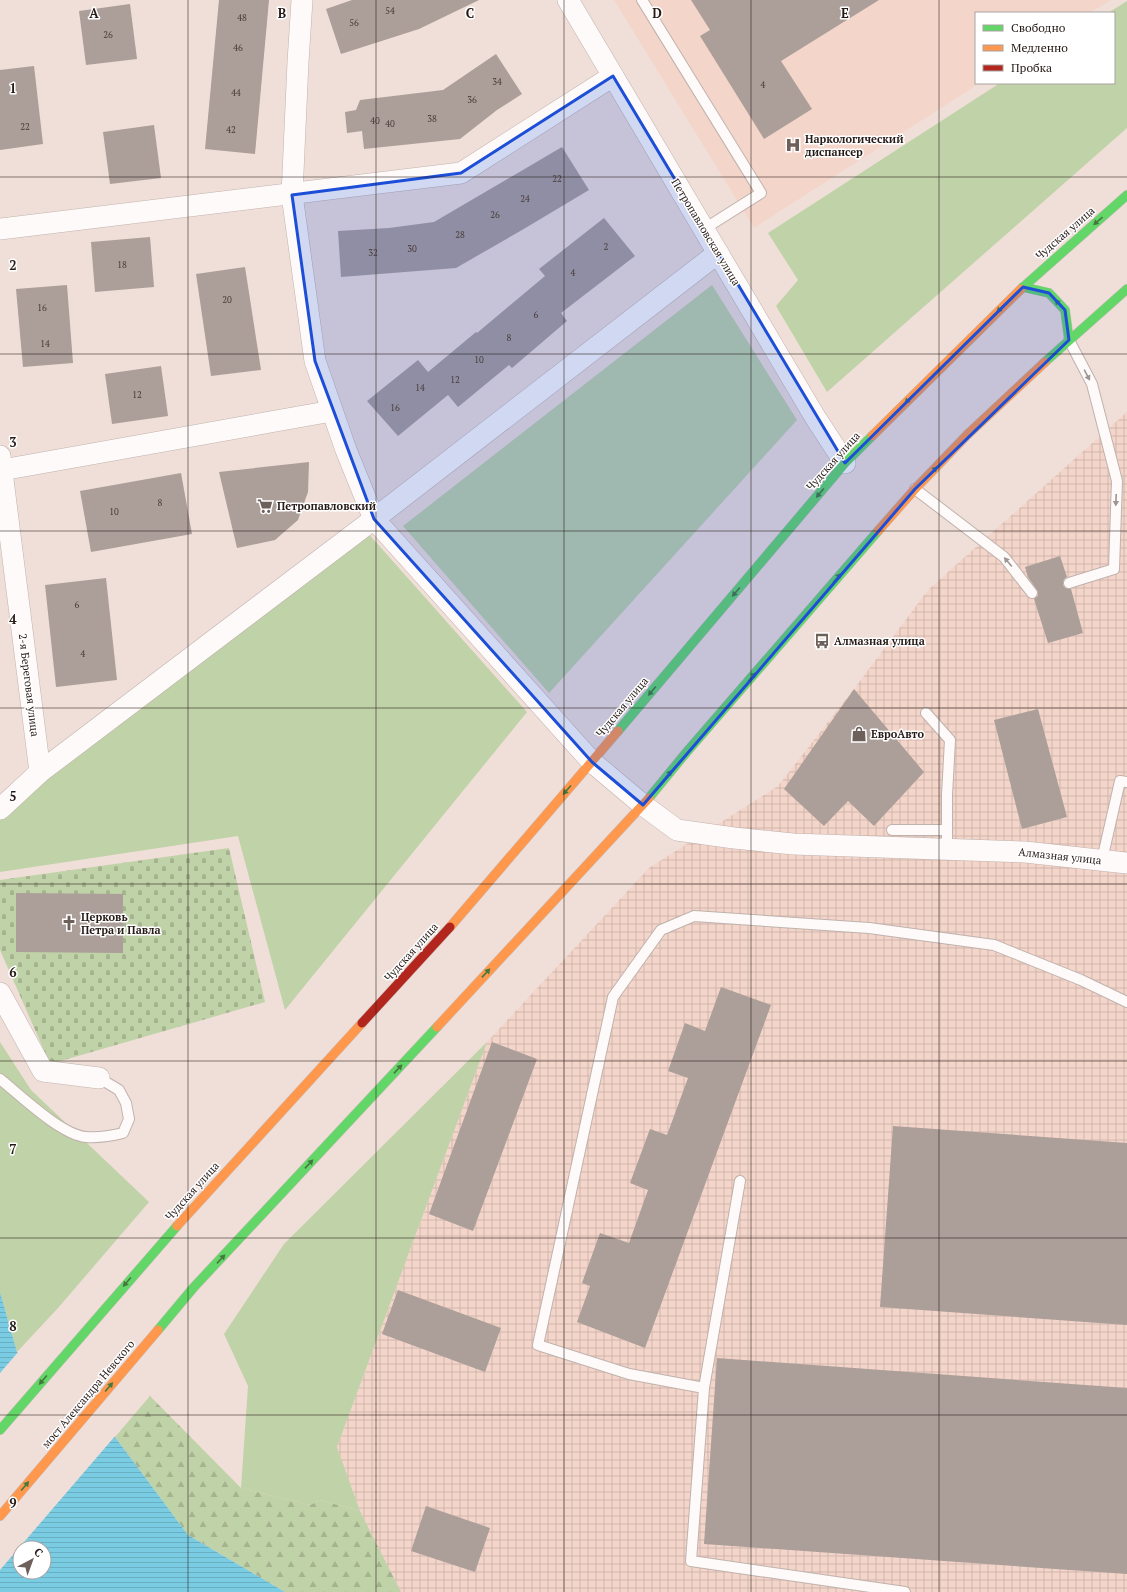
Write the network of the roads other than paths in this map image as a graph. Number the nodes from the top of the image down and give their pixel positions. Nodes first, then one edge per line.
1 (302, 0) edge
2 (568, 0) edge
3 (642, 0) edge
4 (613, 76) junction
5 (292, 195) junction
6 (1127, 195) edge
7 (0, 229) edge
8 (704, 229) junction
9 (718, 253) junction
10 (1024, 286) junction
11 (1127, 289) edge
12 (1069, 340) junction
13 (332, 411) junction
14 (1, 463) edge
15 (845, 463) junction
16 (915, 489) junction
17 (374, 519) junction
18 (1069, 583) dead end
19 (1032, 593) dead end
20 (926, 713) dead end
21 (592, 762) junction
22 (40, 772) junction
23 (1127, 782) edge
24 (643, 805) junction
25 (0, 809) edge
26 (892, 830) dead end
27 (947, 839) junction
28 (1102, 860) junction
29 (1127, 863) edge
30 (0, 993) edge
31 (1127, 1002) edge
32 (99, 1078) joint
33 (0, 1079) edge
34 (740, 1181) dead end
35 (704, 1388) junction
36 (0, 1430) edge
37 (0, 1516) edge
38 (905, 1592) edge

1 - 5 street
2 - 4 street, Петропавловская улица
3 - 8 lane
4 - 5 street
4 - 8 street, Петропавловская улица
5 - 7 street
5 - 13 street
6 -> 10 highway, Чудская улица
8 - 9 street, Петропавловская улица
9 - 15 street, Петропавловская улица
9 - 17 street
12 -> 10 highway
10 -> 15 highway, Чудская улица
11 - 12 highway
16 -> 12 highway
12 -> 18 lane
13 - 14 street
13 - 17 street
14 - 22 street, 2-я Береговая улица
15 -> 21 highway, Чудская улица
19 -> 16 lane
24 -> 16 highway
17 - 21 street, Алмазная улица
17 - 22 street
20 - 27 lane
21 - 24 street, Алмазная улица
21 -> 36 highway, Чудская улица
22 - 25 street
23 - 28 lane
24 - 27 street, Алмазная улица
37 -> 24 highway, мост Александра Невского
26 - 27 lane
27 - 28 street, Алмазная улица
28 - 29 street, Алмазная улица
30 - 32 street
31 - 35 lane
32 - 33 lane
34 - 35 lane
35 - 38 lane

